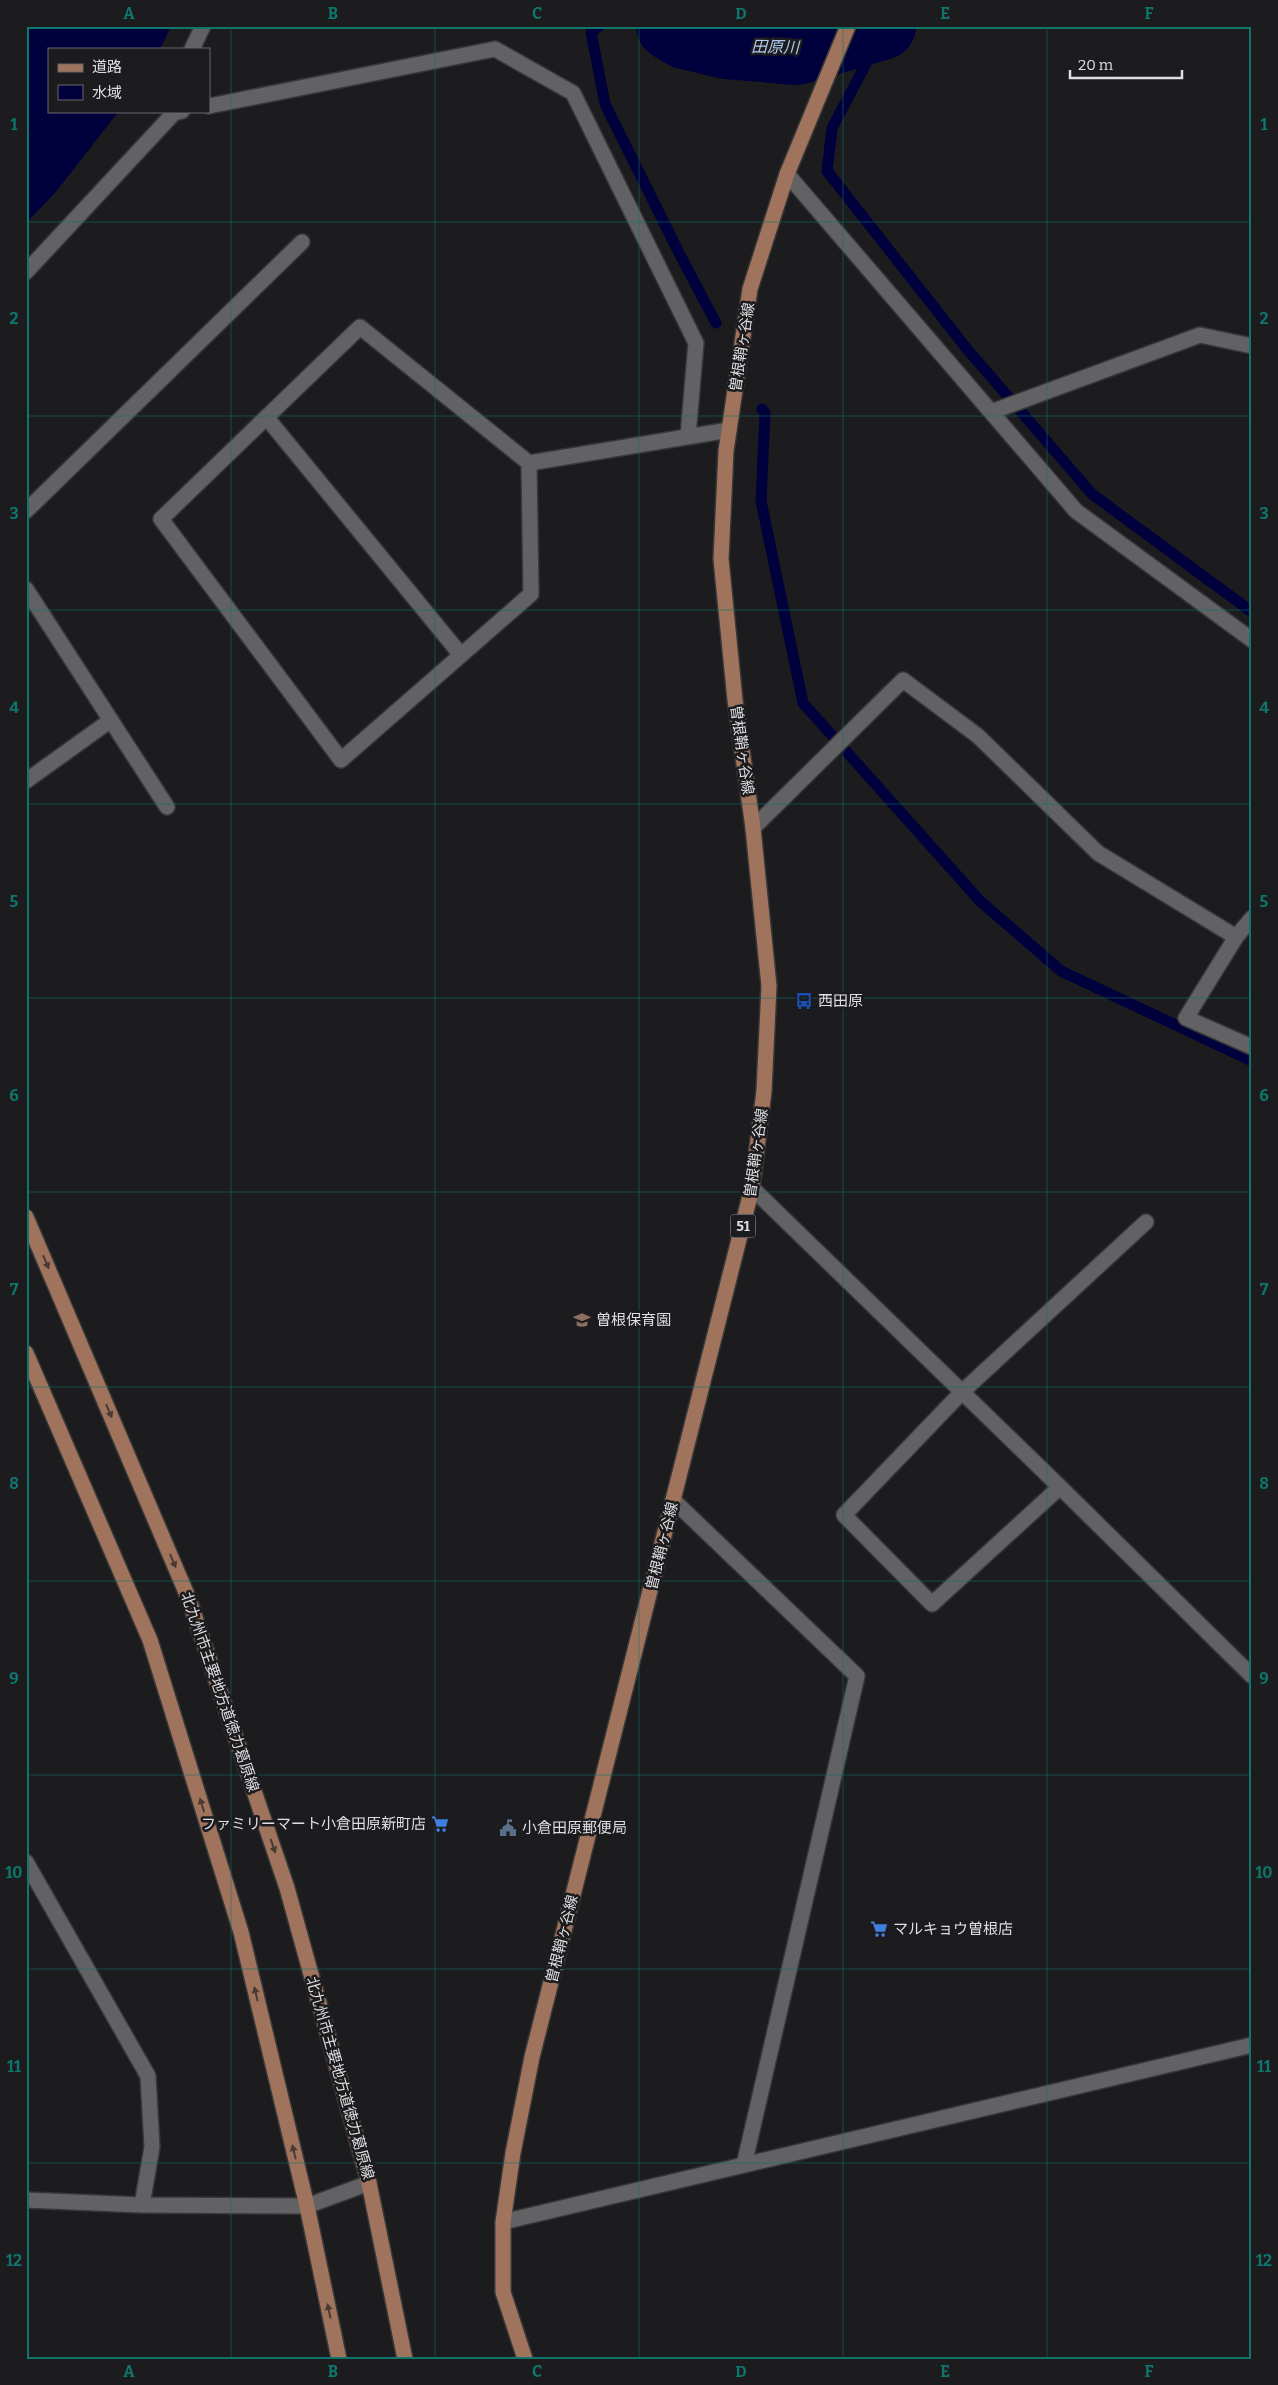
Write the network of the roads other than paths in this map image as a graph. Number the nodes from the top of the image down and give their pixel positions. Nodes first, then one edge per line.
1 (203, 26) edge
2 (848, 26) edge
3 (192, 48) edge
4 (210, 106) edge
5 (177, 112) edge
6 (787, 174) junction
7 (302, 242) dead end
8 (26, 272) edge
9 (1252, 346) edge
10 (990, 412) junction
11 (266, 418) junction
12 (729, 430) junction
13 (688, 436) junction
14 (529, 463) junction
15 (26, 511) edge
16 (26, 588) edge
17 (1252, 640) edge
18 (461, 656) junction
19 (111, 720) junction
20 (26, 781) edge
21 (168, 807) dead end
22 (753, 828) junction
23 (1252, 918) edge
24 (1236, 938) junction
25 (1252, 1047) edge
26 (752, 1188) junction
27 (26, 1217) edge
28 (1146, 1222) dead end
29 (26, 1353) edge
30 (962, 1392) junction
31 (1060, 1487) junction
32 (673, 1500) junction
33 (1252, 1676) edge
34 (26, 1862) edge
35 (1252, 2045) edge
36 (744, 2165) junction
37 (370, 2184) junction
38 (26, 2200) edge
39 (142, 2205) junction
40 (307, 2206) junction
41 (502, 2222) junction
42 (339, 2359) edge
43 (405, 2359) edge
44 (525, 2359) edge

1 - 3 street
2 - 6 main road, 曽根鞘ヶ谷線 / 51
4 - 13 street
5 - 8 street
6 - 10 street
6 - 12 main road, 曽根鞘ヶ谷線 / 51
7 - 15 street
9 - 10 street
10 - 17 street
11 - 14 street
11 - 18 street
11 - 18 street
12 - 13 street
12 - 22 main road, 曽根鞘ヶ谷線 / 51
13 - 14 street
14 - 18 street
16 - 19 street
19 - 20 street
19 - 21 street
22 - 24 street
22 - 26 main road, 曽根鞘ヶ谷線 / 51
23 - 24 street
24 - 25 street
26 - 30 street
26 - 32 main road, 曽根鞘ヶ谷線 / 51
27 -> 37 main road, 北九州市主要地方道徳力葛原線
28 - 30 street
40 -> 29 main road
30 - 31 street
30 - 31 street
31 - 33 street
32 - 36 street
32 - 41 main road, 曽根鞘ヶ谷線 / 51
34 - 39 street
35 - 36 street
36 - 41 street
37 - 40 street
37 - 43 main road, 北九州市主要地方道徳力葛原線
38 - 39 street
39 - 40 street
42 -> 40 main road
41 - 44 main road, 曽根鞘ヶ谷線 / 51

